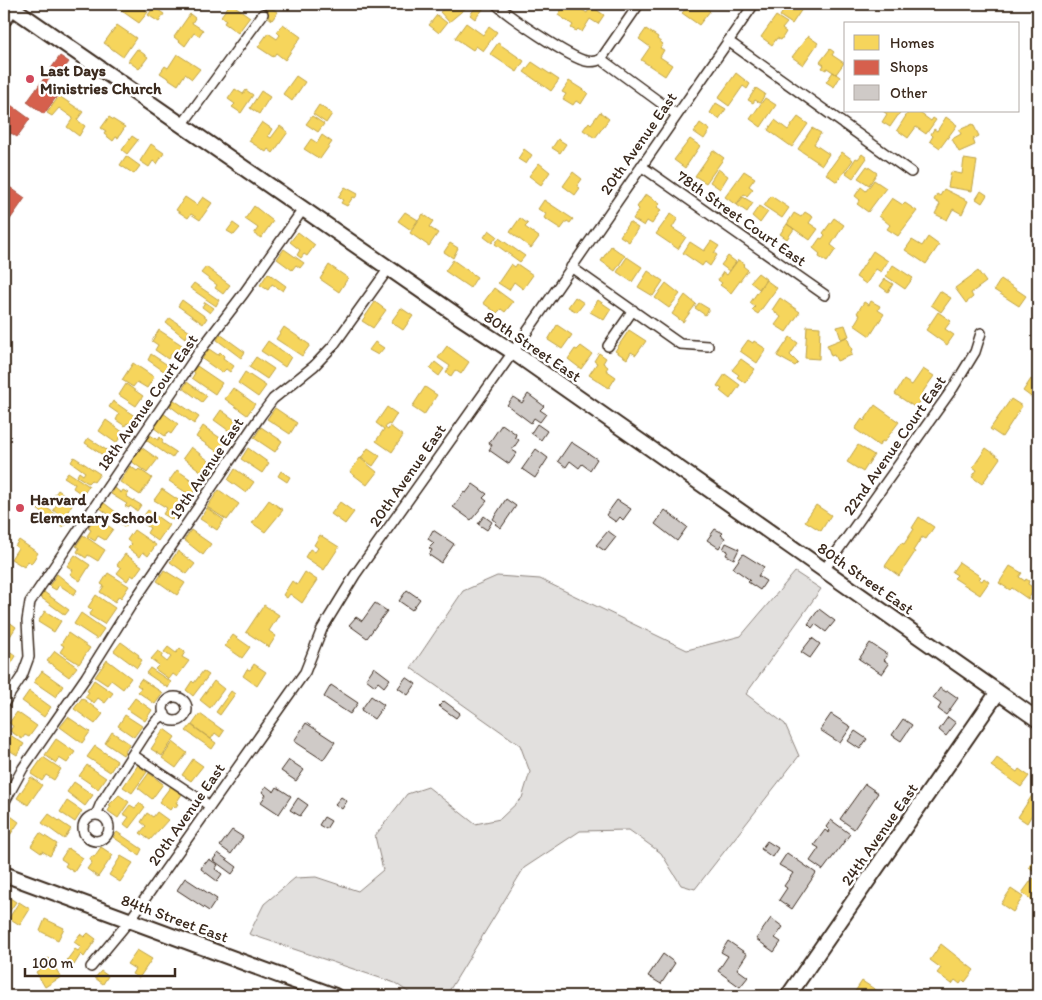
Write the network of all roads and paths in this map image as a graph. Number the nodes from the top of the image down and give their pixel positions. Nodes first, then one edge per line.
1 (496, 4) edge
2 (639, 4) edge
3 (754, 4) edge
4 (9, 8) edge
5 (263, 14) dead end
6 (728, 42) junction
7 (601, 59) junction
8 (676, 114) junction
9 (182, 124) junction
10 (642, 166) junction
11 (911, 172) dead end
12 (304, 208) junction
13 (571, 267) junction
14 (389, 268) junction
15 (825, 295) dead end
16 (633, 310) junction
17 (980, 333) dead end
18 (608, 346) dead end
19 (708, 346) dead end
20 (513, 352) junction
21 (824, 570) junction
22 (998, 692) junction
23 (4, 702) edge
24 (165, 714) dead end
25 (1038, 720) edge
26 (133, 755) junction
27 (4, 803) edge
28 (210, 806) junction
29 (96, 815) dead end
30 (4, 874) edge
31 (130, 920) junction
32 (91, 967) dead end
33 (335, 996) edge
34 (788, 996) edge

1 - 7 street
2 - 7 street
3 - 6 street, 20th Avenue East
4 - 9 street, 80th Street East
5 - 9 street
6 - 8 street, 20th Avenue East
6 - 11 street
7 - 8 street
8 - 10 street, 20th Avenue East
9 - 12 street, 80th Street East
10 - 13 street, 20th Avenue East
10 - 15 street, 78th Street Court East
12 - 14 street, 80th Street East
12 - 23 street, 18th Avenue Court East
13 - 16 street
13 - 20 street, 20th Avenue East
14 - 20 street, 80th Street East
14 - 27 street, 19th Avenue East
16 - 18 street
16 - 19 street
17 - 21 street, 22nd Avenue Court East
20 - 21 street, 80th Street East
20 - 28 street, 20th Avenue East
21 - 22 street, 80th Street East
22 - 25 street, 80th Street East
22 - 34 street, 24th Avenue East
24 - 26 street
26 - 28 street
26 - 29 street
28 - 31 street, 20th Avenue East
30 - 31 street, 84th Street East
31 - 32 street, 20th Avenue East
31 - 33 street, 84th Street East

